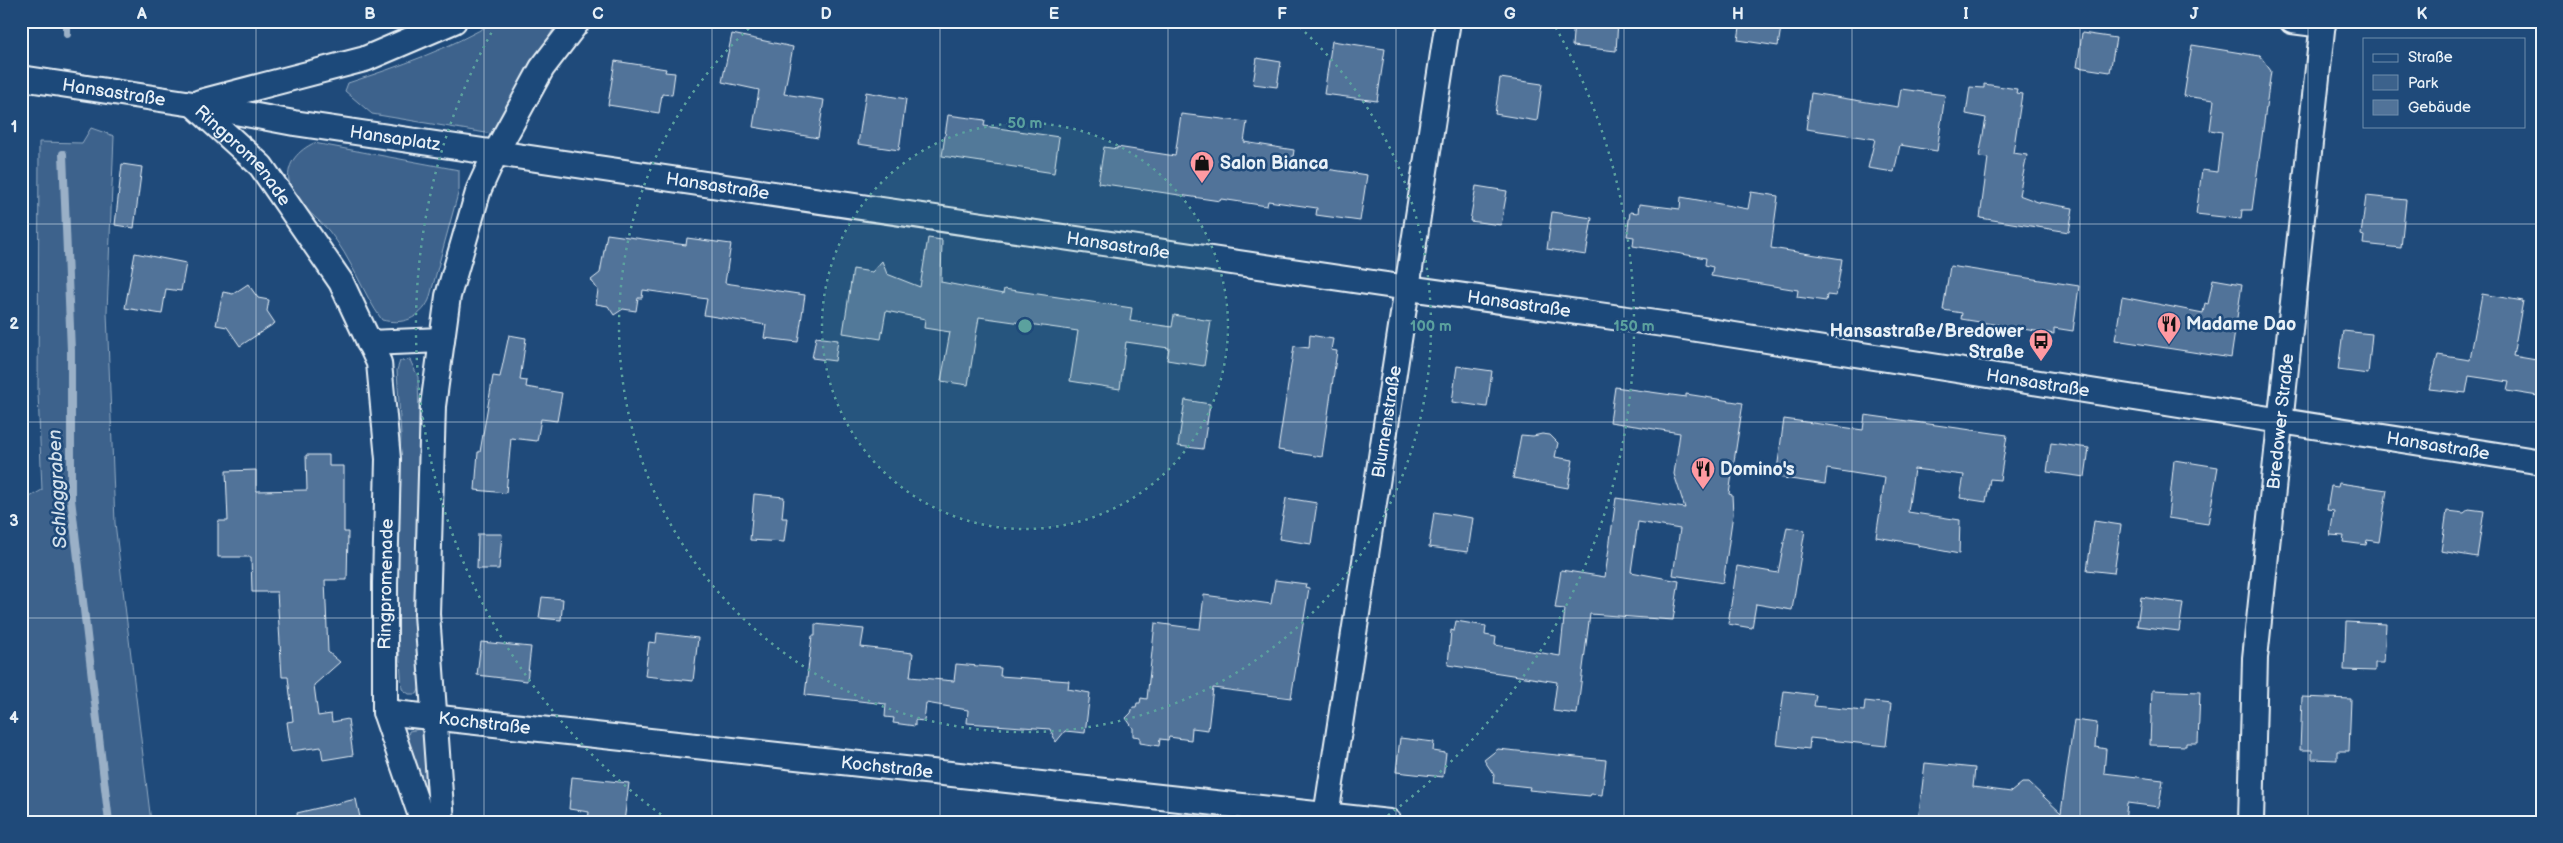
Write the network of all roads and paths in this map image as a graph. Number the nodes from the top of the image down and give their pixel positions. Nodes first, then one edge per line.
1 (454, 21) edge
2 (578, 21) edge
3 (1448, 21) edge
4 (2292, 21) edge
5 (2323, 23) edge
6 (21, 78) edge
7 (193, 104) junction
8 (294, 123) joint
9 (496, 152) junction
10 (1407, 288) junction
11 (442, 340) junction
12 (370, 343) junction
13 (2279, 422) junction
14 (2542, 462) edge
15 (385, 712) junction
16 (435, 716) junction
17 (1325, 818) edge
18 (423, 822) edge
19 (442, 822) edge
20 (1389, 822) edge
21 (2251, 822) edge

1 - 7 street, Ringpromenade
2 - 9 street
3 - 10 street, Blumenstraße
4 - 5 street
5 - 13 street, Bredower Straße
6 - 7 street, Hansastraße
7 - 8 street, Hansastraße
7 - 12 street, Ringpromenade
8 - 9 street, Hansaplatz
9 - 10 street, Hansastraße
9 - 11 street
10 - 13 street, Hansastraße
10 - 17 street, Blumenstraße
11 - 12 street
11 - 16 street
12 - 15 street, Ringpromenade
13 - 14 street, Hansastraße
13 - 21 street, Bredower Straße
15 - 16 street, Kochstraße
15 - 18 street, Ringpromenade
16 - 17 street, Kochstraße
16 - 19 street
17 - 20 street, Kochstraße

